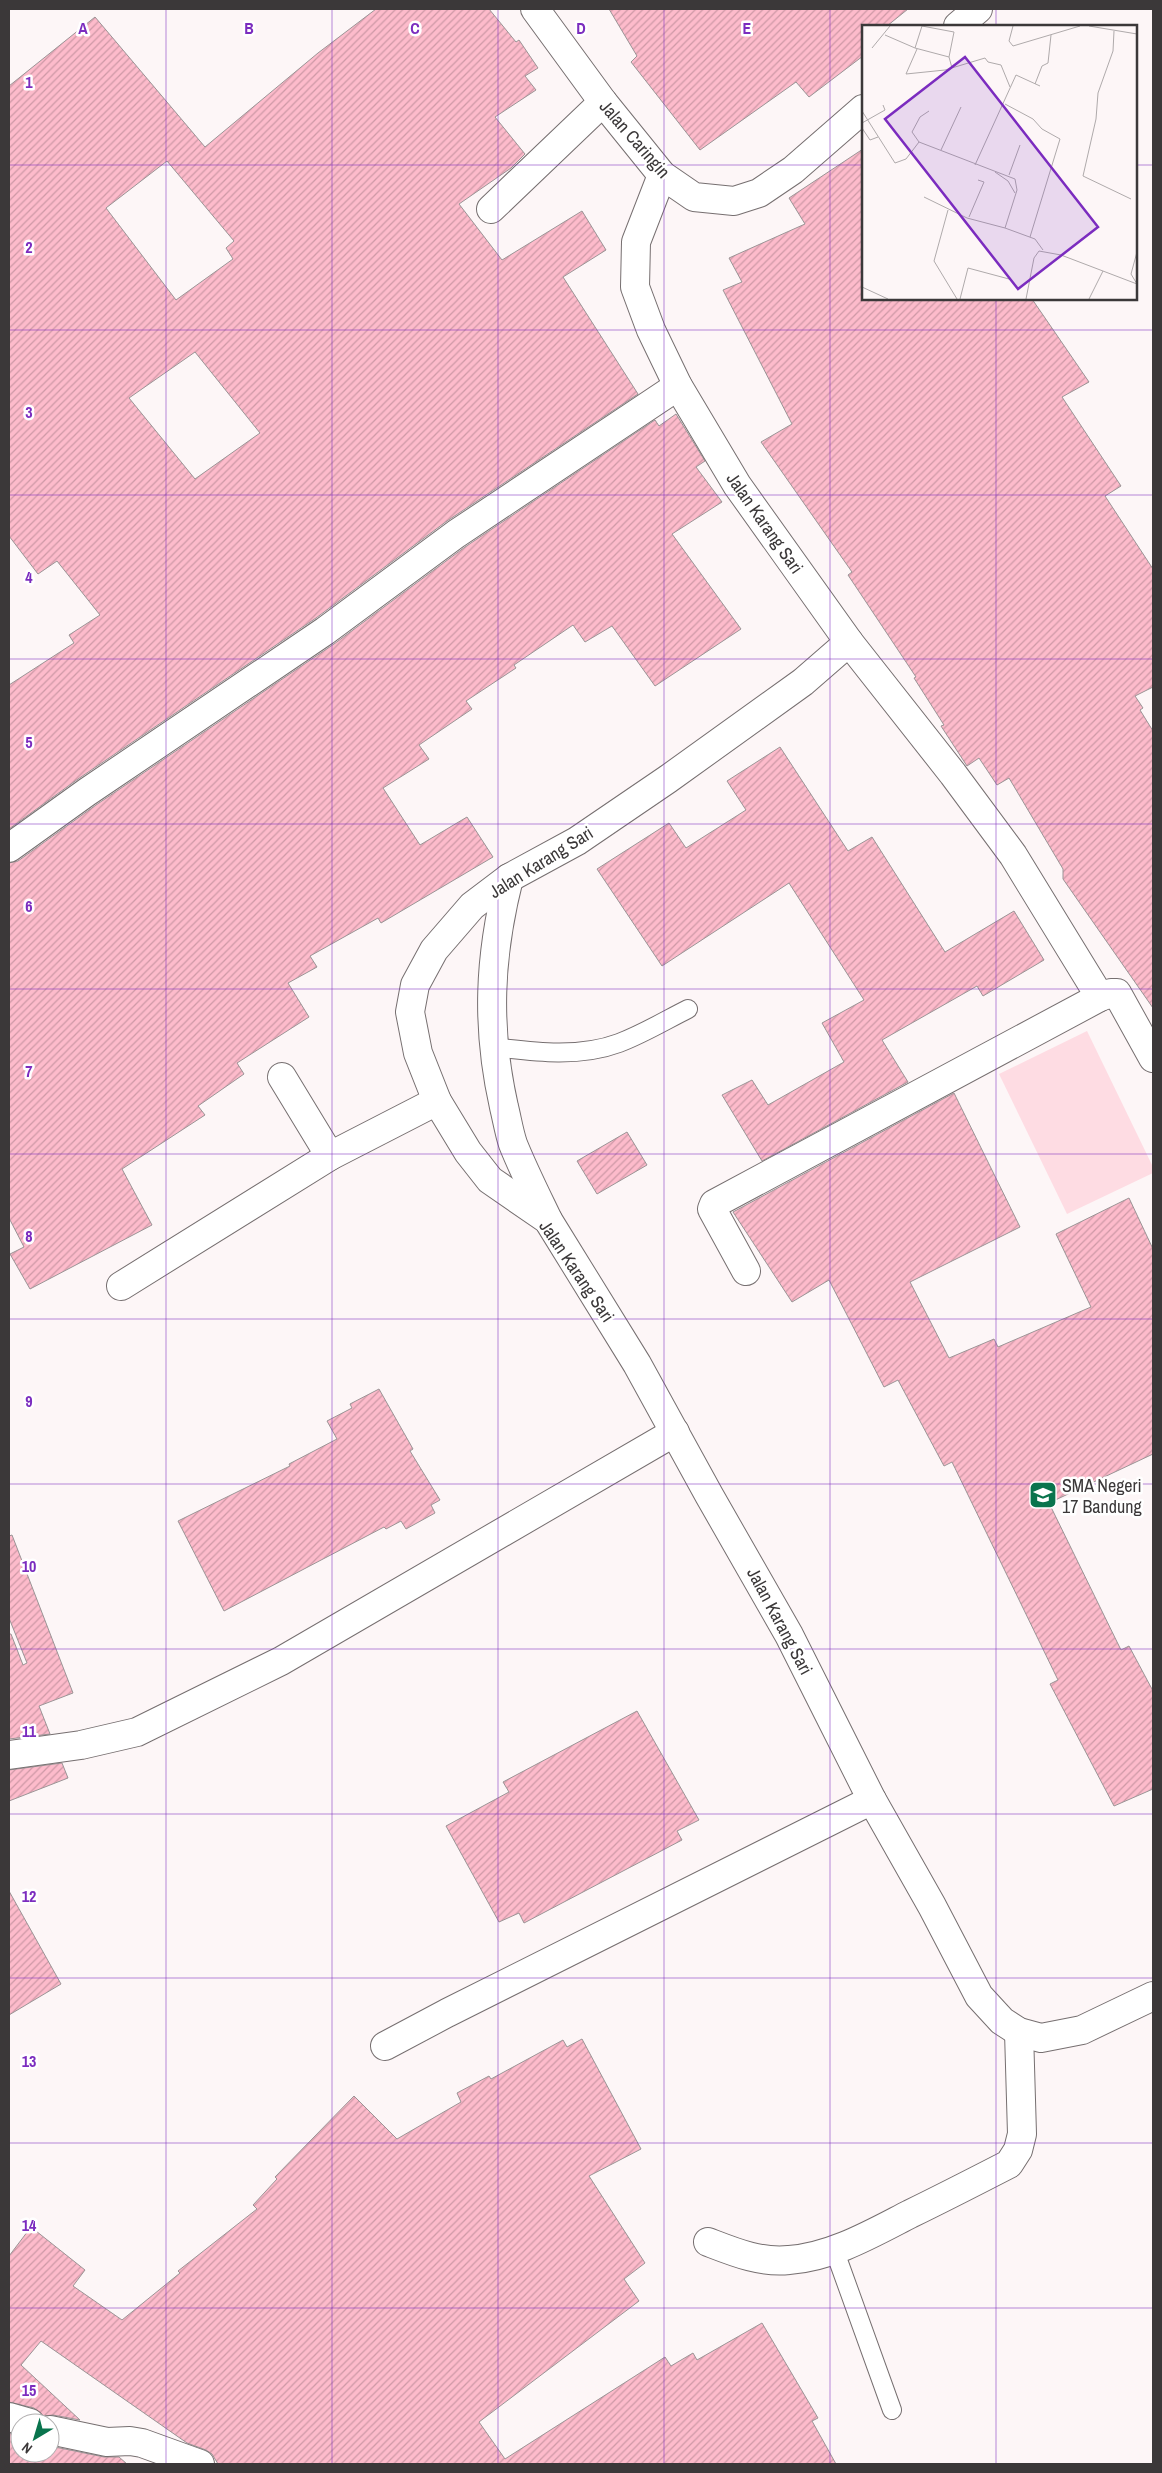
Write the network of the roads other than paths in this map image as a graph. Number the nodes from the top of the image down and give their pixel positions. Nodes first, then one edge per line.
1 (535, 9) edge
2 (978, 9) edge
3 (959, 25) edge
4 (603, 102) junction
5 (862, 110) edge
6 (662, 175) junction
7 (491, 209) dead end
8 (678, 386) junction
9 (849, 642) junction
10 (9, 848) edge
11 (509, 878) junction
12 (1100, 998) junction
13 (688, 1009) dead end
14 (493, 1047) junction
15 (1153, 1058) edge
16 (282, 1077) dead end
17 (437, 1101) junction
18 (330, 1156) junction
19 (548, 1220) junction
20 (746, 1271) dead end
21 (121, 1286) dead end
22 (675, 1432) junction
23 (9, 1755) edge
24 (872, 1800) junction
25 (1153, 1996) edge
26 (1019, 2032) junction
27 (385, 2046) dead end
28 (708, 2242) dead end
29 (834, 2249) junction
30 (892, 2410) dead end
31 (60, 2432) edge
32 (196, 2464) edge

1 - 4 street, Jalan Caringin
2 - 3 street
4 - 6 street, Jalan Caringin
4 - 7 street
5 - 6 street, Jalan Caringin
6 - 8 street, Jalan Karang Sari
8 - 9 street, Jalan Karang Sari
8 - 10 street
9 - 11 street, Jalan Karang Sari
9 - 12 street
11 - 14 street
11 - 17 street, Jalan Karang Sari
12 - 15 street
12 - 20 street
13 - 14 lane
14 - 19 street
16 - 18 street
17 - 18 street
17 - 19 street, Jalan Karang Sari
18 - 21 street
19 - 22 street, Jalan Karang Sari
22 - 23 street
22 - 24 street, Jalan Karang Sari
24 - 26 street, Jalan Karang Sari
24 - 27 street
25 - 26 street
26 - 29 street
28 - 29 street
29 - 30 lane
31 - 32 street

